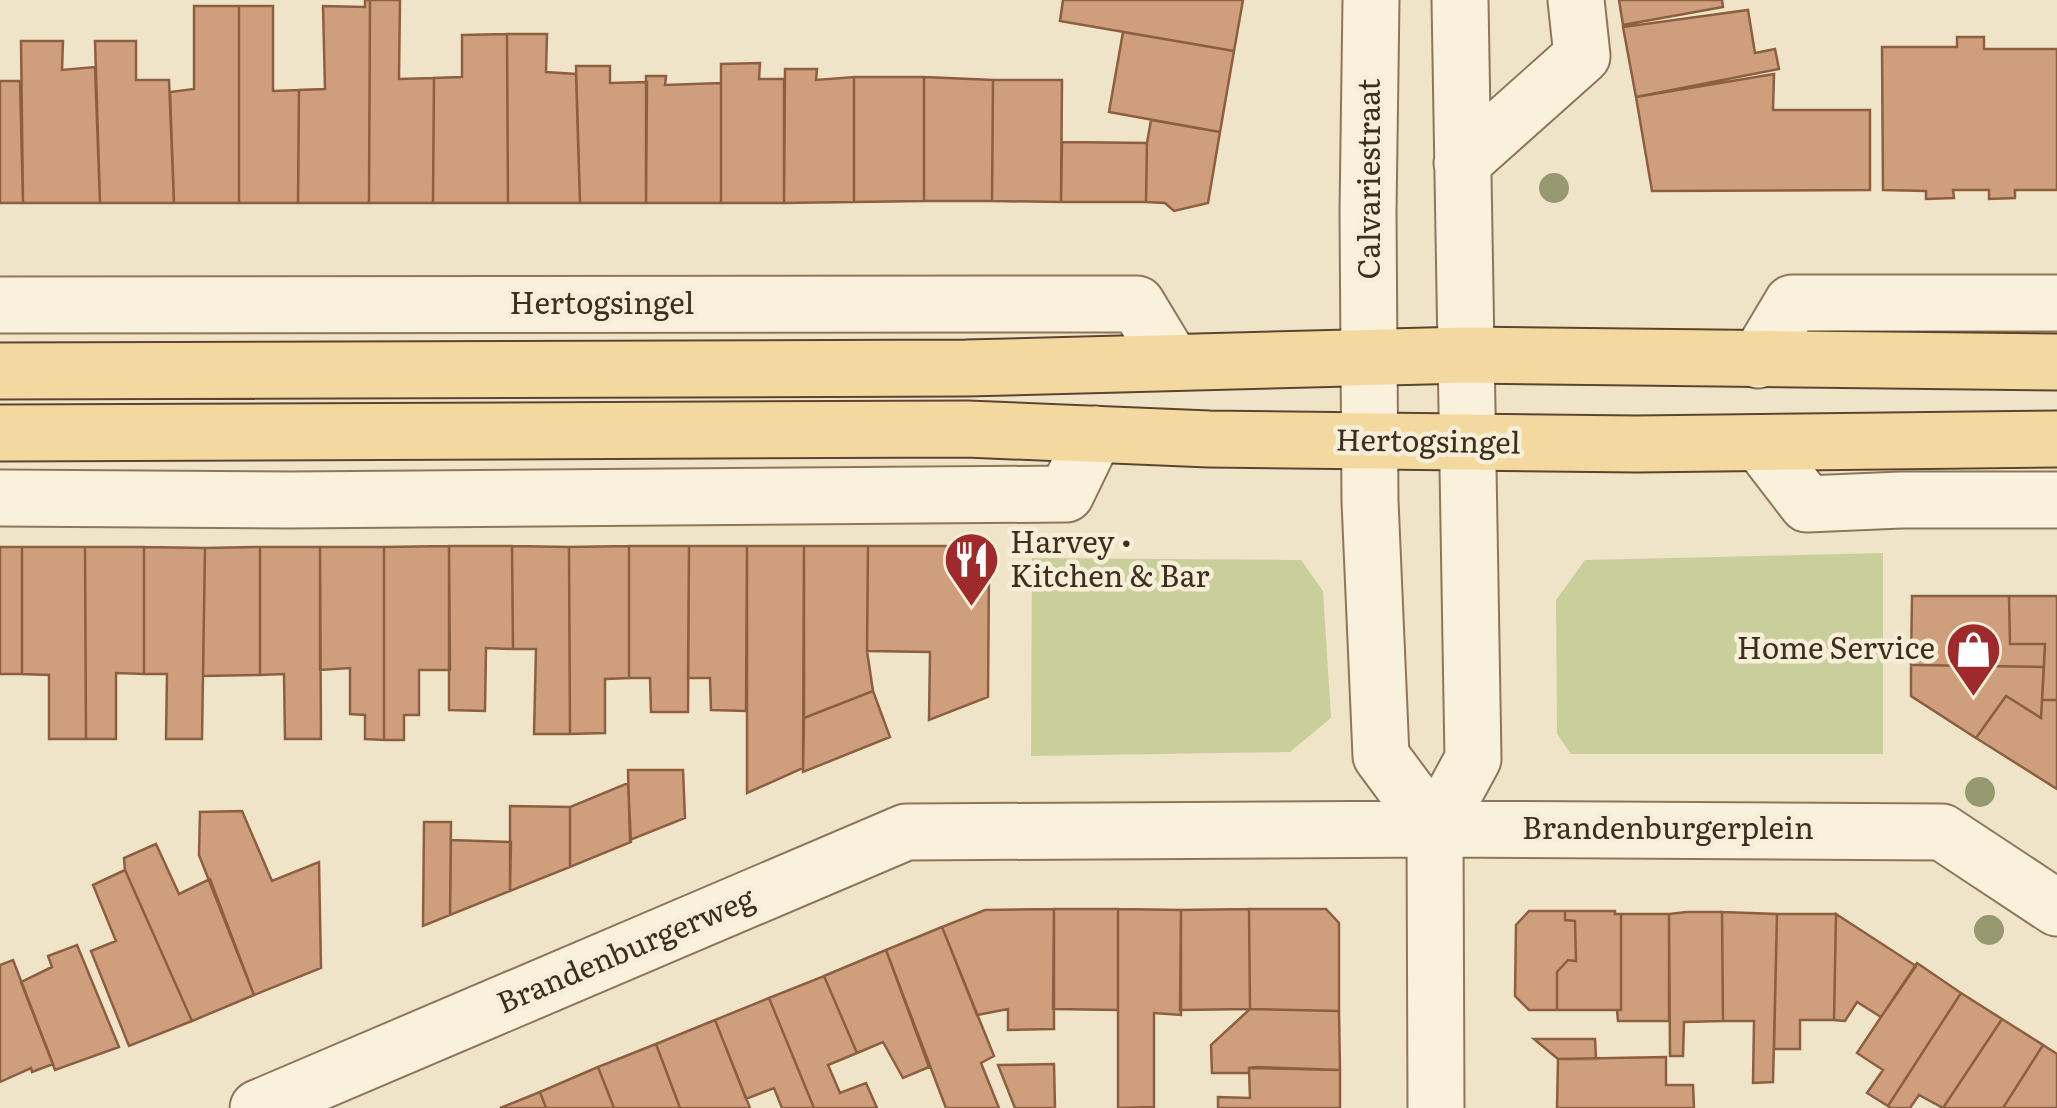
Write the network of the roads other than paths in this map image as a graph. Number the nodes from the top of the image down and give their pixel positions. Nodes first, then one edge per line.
1 (1372, 0) edge
2 (1460, 0) edge
3 (1576, 0) edge
4 (1462, 163) junction
5 (2057, 303) edge
6 (0, 305) edge
7 (1466, 355) junction
8 (1369, 358) junction
9 (1758, 360) junction
10 (1172, 362) junction
11 (2057, 362) edge
12 (0, 370) edge
13 (0, 433) edge
14 (1095, 434) junction
15 (2057, 440) edge
16 (1370, 441) junction
17 (1468, 442) junction
18 (1761, 444) junction
19 (0, 498) edge
20 (2057, 500) edge
21 (1435, 828) junction
22 (1001, 829) joint
23 (2057, 908) edge
24 (258, 1108) edge
25 (1436, 1108) edge

1 - 8 street, Calvariestraat
2 - 4 street
3 - 4 street
4 - 7 street
5 - 9 street
6 - 10 street, Hertogsingel
7 - 8 main road
7 - 9 main road
7 - 17 street
8 - 10 main road
8 - 16 street
9 - 11 main road
10 - 12 main road
13 - 14 main road, Hertogsingel
14 - 16 main road, Hertogsingel
14 - 19 street
15 - 18 main road, Hertogsingel
16 - 17 main road, Hertogsingel
16 - 21 street
17 - 18 main road, Hertogsingel
17 - 21 street
18 - 20 street
21 - 22 street, Brandenburgerplein
21 - 23 street, Brandenburgerplein
21 - 25 street
22 - 24 street, Brandenburgerweg

